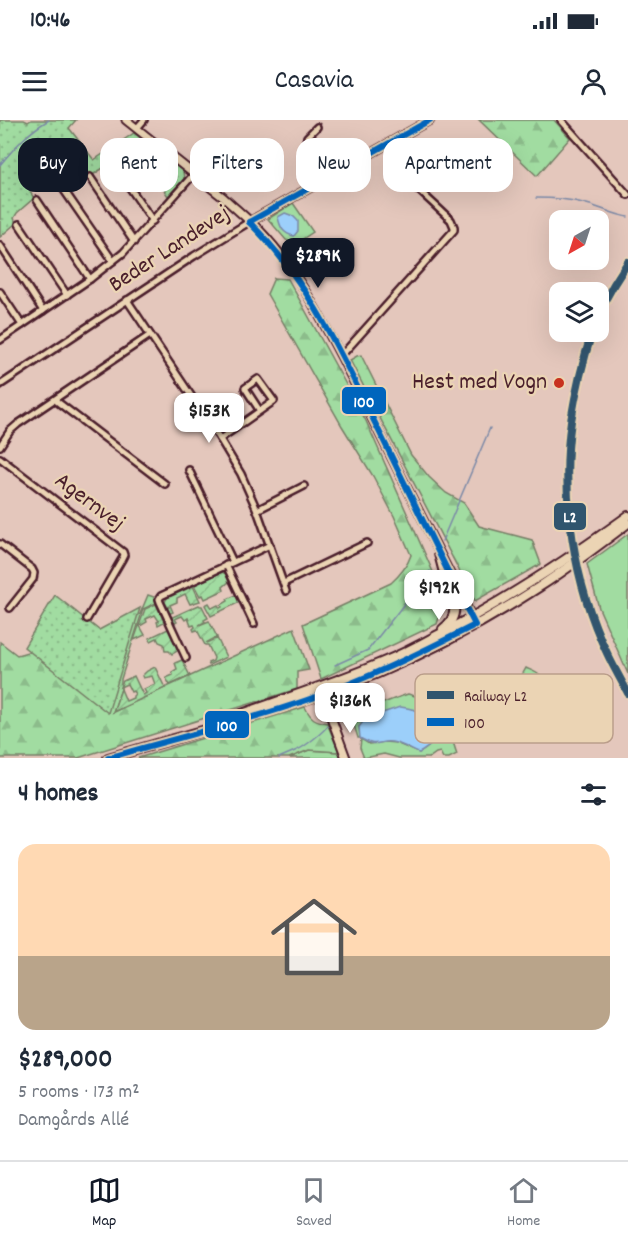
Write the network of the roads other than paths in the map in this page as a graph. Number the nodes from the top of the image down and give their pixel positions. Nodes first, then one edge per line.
1 (126, 120) edge
2 (144, 120) edge
3 (430, 120) edge
4 (561, 120) edge
5 (317, 127) dead end
6 (137, 128) junction
7 (307, 138) edge
8 (371, 153) edge
9 (190, 171) edge
10 (90, 177) dead end
11 (190, 179) edge
12 (65, 192) edge
13 (133, 192) edge
14 (216, 192) edge
15 (302, 192) edge
16 (421, 192) edge
17 (628, 195) edge
18 (37, 200) dead end
19 (153, 221) junction
20 (249, 222) junction
21 (19, 224) dead end
22 (134, 242) junction
23 (0, 245) edge
24 (113, 261) junction
25 (90, 279) junction
26 (0, 292) edge
27 (67, 295) junction
28 (127, 300) junction
29 (43, 311) junction
30 (22, 325) junction
31 (150, 335) junction
32 (0, 338) edge
33 (341, 356) junction
34 (0, 385) edge
35 (55, 400) junction
36 (260, 411) junction
37 (220, 439) junction
38 (0, 446) edge
39 (0, 458) edge
40 (189, 470) dead end
41 (165, 484) dead end
42 (304, 486) dead end
43 (257, 510) junction
44 (628, 516) edge
45 (628, 523) edge
46 (367, 543) dead end
47 (0, 544) edge
48 (270, 545) junction
49 (439, 554) junction
50 (233, 562) junction
51 (226, 565) junction
52 (284, 583) junction
53 (286, 591) dead end
54 (10, 608) dead end
55 (87, 619) dead end
56 (473, 622) junction
57 (254, 624) dead end
58 (417, 646) junction
59 (186, 658) dead end
60 (321, 690) junction
61 (108, 758) edge
62 (346, 758) edge

1 - 6 street
2 - 6 street
3 - 8 street, Beder Landevej
4 - 17 street
5 - 7 street
6 - 9 street
10 - 22 street
11 - 19 street
12 - 24 street
13 - 19 street
14 - 20 street
15 - 20 street, Beder Landevej
16 - 33 street
18 - 25 street
19 - 22 street
20 - 28 street, Beder Landevej
20 - 33 street
21 - 27 street
22 - 24 street
23 - 29 street
24 - 25 street
25 - 27 street
26 - 30 street
27 - 29 street
28 - 31 street
28 - 34 street, Beder Landevej
29 - 30 street
30 - 32 street
31 - 35 street
31 - 37 street
33 - 49 street
35 - 38 street
35 - 41 street
36 - 36 street
36 - 37 street
37 - 43 street
39 - 55 street, Agernvej
40 - 50 street
42 - 43 street
43 - 48 street
44 - 56 main road
45 - 56 main road
46 - 52 street
47 - 54 street
48 - 50 street
48 - 52 street
49 - 56 street
49 - 58 main road
50 - 51 street
51 - 57 street
51 - 59 street
52 - 53 street
56 - 58 main road
56 - 60 main road
58 - 60 main road
60 - 61 main road
60 - 62 street

